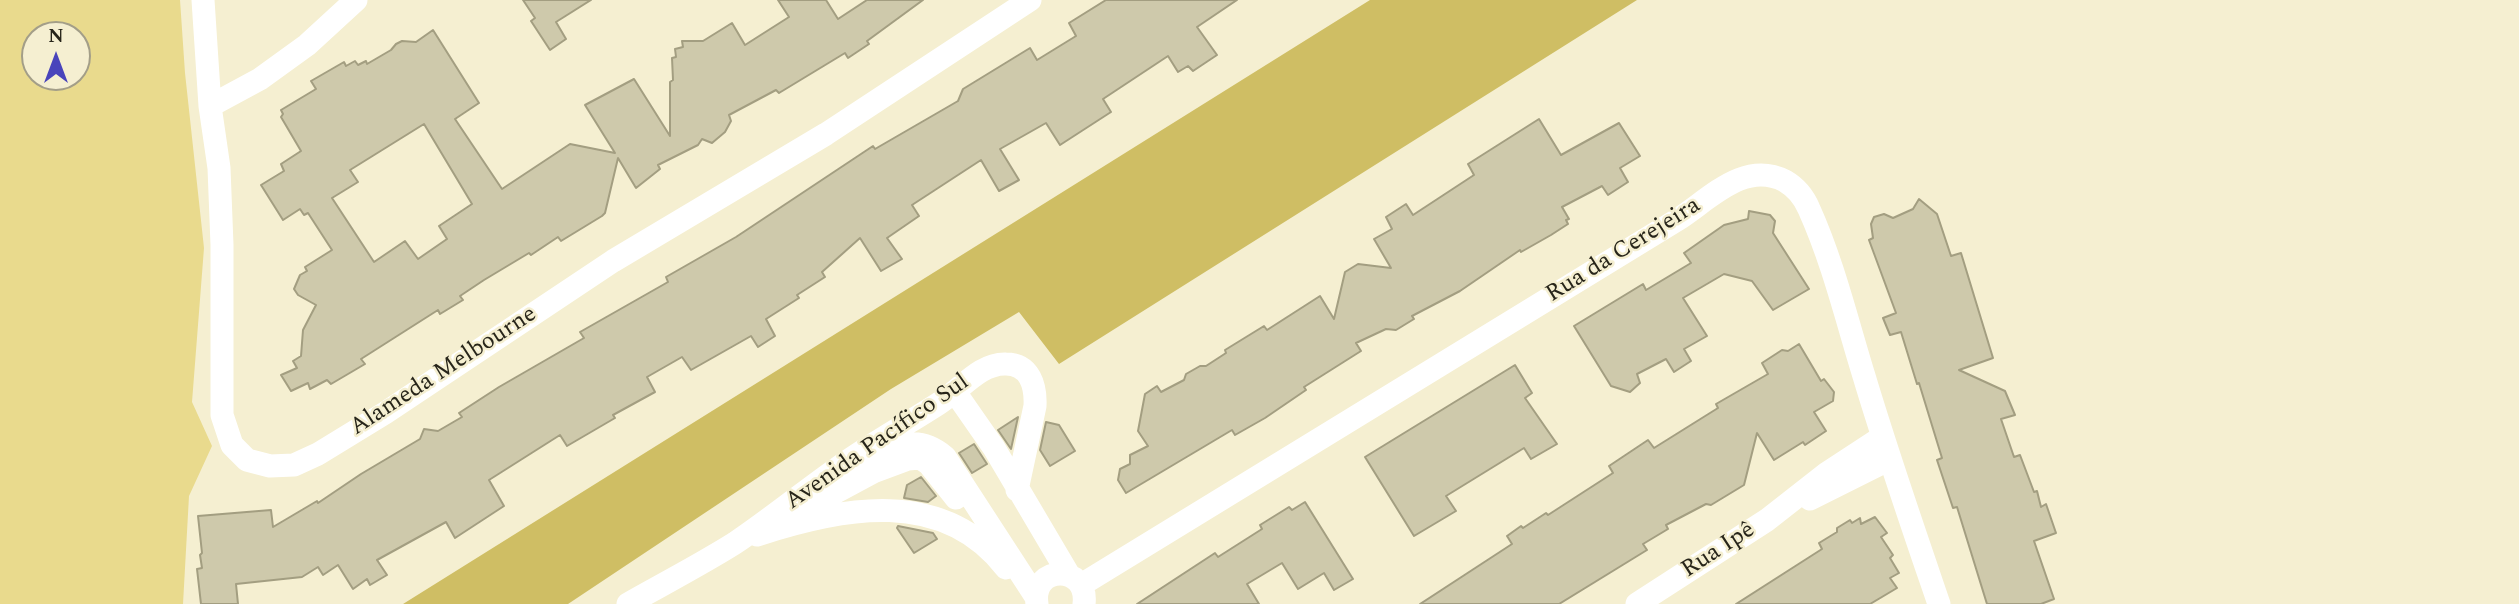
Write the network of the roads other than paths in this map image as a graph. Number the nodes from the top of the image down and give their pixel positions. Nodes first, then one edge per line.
1 (203, 0) edge
2 (356, 0) edge
3 (1030, 0) edge
4 (211, 106) junction
5 (950, 396) junction
6 (1882, 437) junction
7 (1890, 459) junction
8 (1017, 490) junction
9 (1767, 520) junction
10 (734, 543) junction
11 (998, 557) junction
12 (1077, 589) edge
13 (1036, 601) edge
14 (628, 604) edge
15 (1637, 604) edge
16 (1938, 604) edge

1 - 4 street, Alameda Melbourne
2 - 4 street
3 - 4 street, Alameda Melbourne
5 - 8 street
5 - 8 street, Avenida Pacífico Sul
5 - 10 street, Avenida Pacífico Sul
5 - 12 street
6 - 7 street, Rua da Cerejeira
6 - 9 street, Rua Ipê
6 - 12 street, Rua da Cerejeira
7 - 9 street, Rua Ipê
7 - 16 street, Rua da Cerejeira
8 - 12 street
9 - 15 street, Rua Ipê
10 - 11 street
10 - 11 street
10 - 13 street
10 - 14 street, Avenida Pacífico Sul
11 - 13 street
12 - 13 street, Rua da Cerejeira

